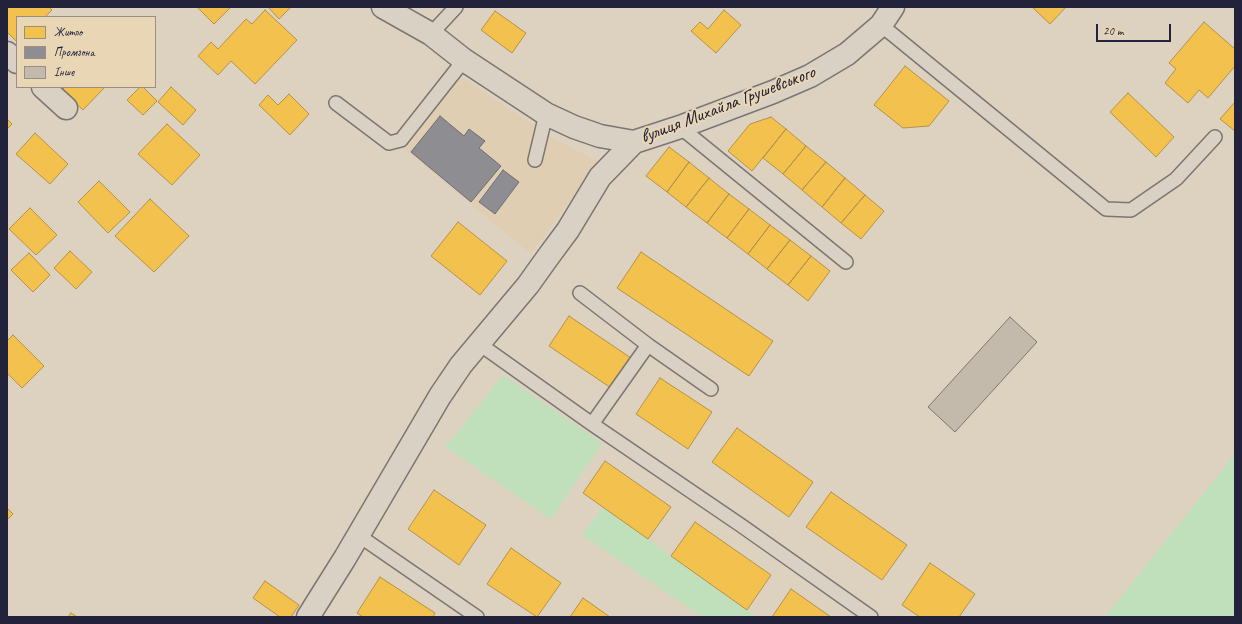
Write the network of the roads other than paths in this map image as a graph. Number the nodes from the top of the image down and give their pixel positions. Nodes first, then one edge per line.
1 (383, 7) edge
2 (456, 7) edge
3 (893, 7) edge
4 (881, 25) junction
5 (431, 34) junction
6 (7, 53) edge
7 (464, 60) junction
8 (16, 61) edge
9 (44, 88) edge
10 (336, 103) dead end
11 (66, 108) dead end
12 (546, 114) junction
13 (680, 127) junction
14 (1215, 137) dead end
15 (634, 142) junction
16 (535, 160) dead end
17 (846, 262) dead end
18 (580, 293) dead end
19 (478, 343) junction
20 (648, 345) junction
21 (711, 389) dead end
22 (592, 424) junction
23 (358, 535) junction
24 (308, 617) edge
25 (477, 617) edge
26 (871, 617) edge

1 - 5 street, вулиця Михайла Грушевського
2 - 5 lane
3 - 4 street, вулиця Михайла Грушевського
4 - 13 street, вулиця Михайла Грушевського
4 - 14 lane
5 - 7 street, вулиця Михайла Грушевського
6 - 8 street
7 - 10 lane
7 - 12 street, вулиця Михайла Грушевського
9 - 11 street
12 - 15 street, вулиця Михайла Грушевського
12 - 16 lane
13 - 15 street, вулиця Михайла Грушевського
13 - 17 lane
15 - 19 street
18 - 20 lane
19 - 22 lane
19 - 23 street
20 - 21 lane
20 - 22 lane
22 - 26 lane
23 - 24 street
23 - 25 lane

